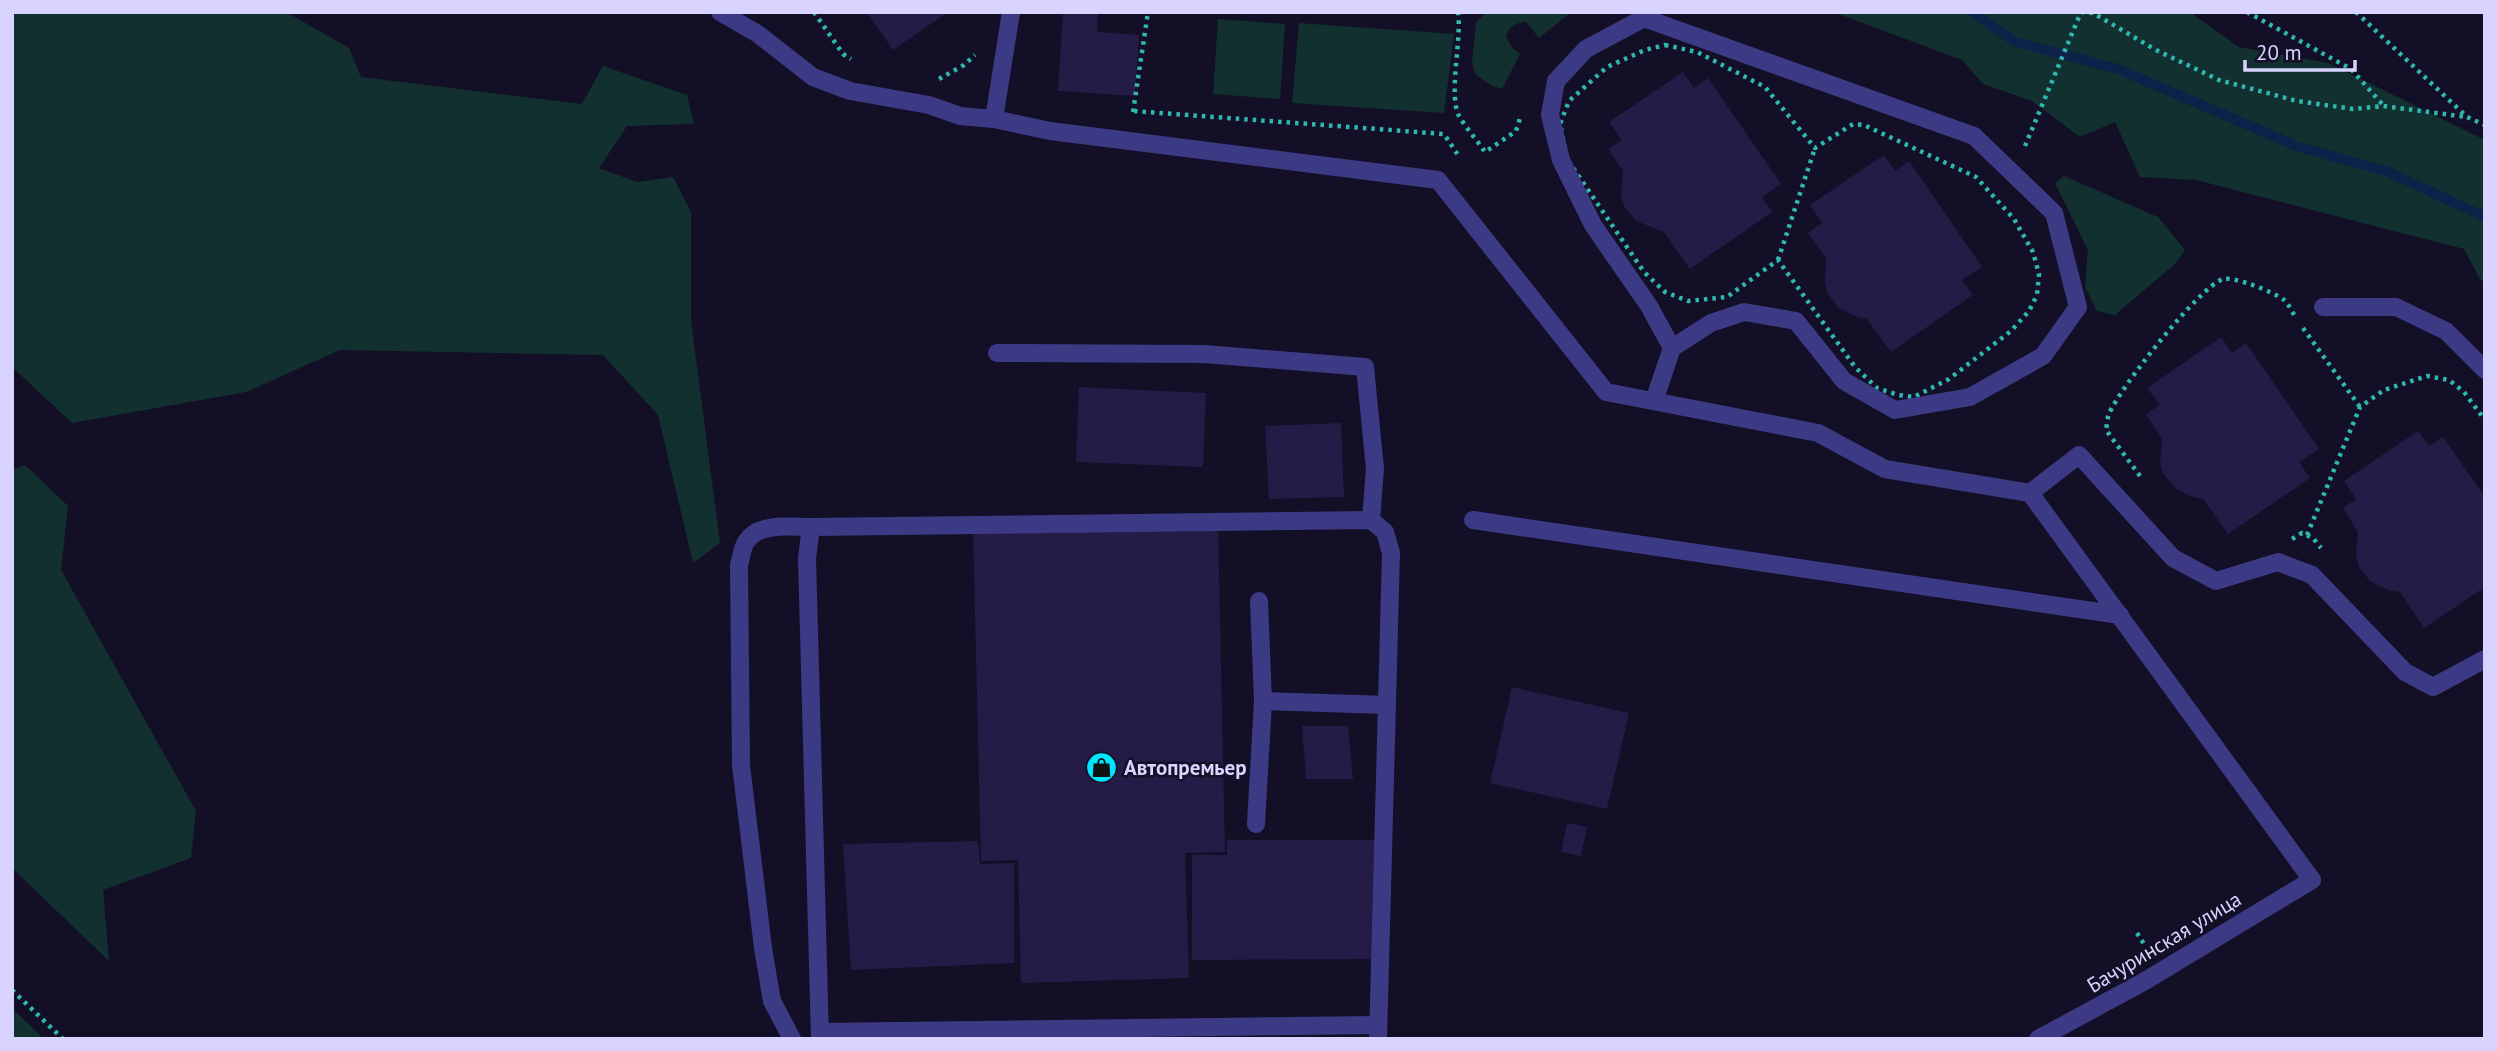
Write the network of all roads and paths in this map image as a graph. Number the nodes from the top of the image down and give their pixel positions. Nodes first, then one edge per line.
1 (720, 12) edge
2 (814, 12) edge
3 (1011, 12) edge
4 (1148, 12) edge
5 (1458, 12) edge
6 (2081, 12) edge
7 (2247, 12) edge
8 (2356, 12) edge
9 (2094, 13) edge
10 (984, 46) dead end
11 (854, 61) dead end
12 (926, 80) dead end
13 (1524, 106) dead end
14 (2383, 106) junction
15 (1133, 111) junction
16 (2466, 117) junction
17 (994, 119) junction
18 (2485, 125) edge
19 (1129, 141) junction
20 (1815, 148) junction
21 (2023, 150) dead end
22 (1461, 158) dead end
23 (1778, 260) junction
24 (2323, 307) dead end
25 (1672, 348) junction
26 (997, 353) dead end
27 (2485, 370) edge
28 (1654, 401) junction
29 (2360, 407) junction
30 (2485, 420) edge
31 (2146, 485) dead end
32 (2030, 493) junction
33 (1371, 520) junction
34 (1474, 520) dead end
35 (811, 527) junction
36 (2307, 535) junction
37 (2282, 545) dead end
38 (2328, 559) dead end
39 (1259, 601) dead end
40 (2120, 615) junction
41 (2485, 659) edge
42 (1263, 701) junction
43 (1387, 705) junction
44 (1256, 824) dead end
45 (12, 990) edge
46 (1378, 1032) edge
47 (820, 1036) edge
48 (63, 1039) edge
49 (792, 1039) edge
50 (2038, 1039) edge

1 - 17 street
2 - 11 path
3 - 17 street
4 - 15 path
5 - 13 path
6 - 9 path
6 - 21 path
7 - 14 path
8 - 16 path
9 - 14 path
10 - 12 path
14 - 16 path
15 - 19 path
15 - 22 path
16 - 18 path
17 - 19 street
19 - 28 street
20 - 23 path
20 - 23 path
20 - 23 path
24 - 27 street
25 - 25 street
25 - 28 street
26 - 33 street
28 - 32 street
29 - 30 path
29 - 31 path
29 - 36 path
32 - 40 street
32 - 41 street
33 - 35 street
33 - 43 street
34 - 40 street
35 - 47 street
35 - 49 street
36 - 37 path
36 - 38 path
39 - 42 street
40 - 50 street, Бачуринская улица
42 - 43 street
42 - 44 street
43 - 46 street
45 - 48 path
46 - 47 street

